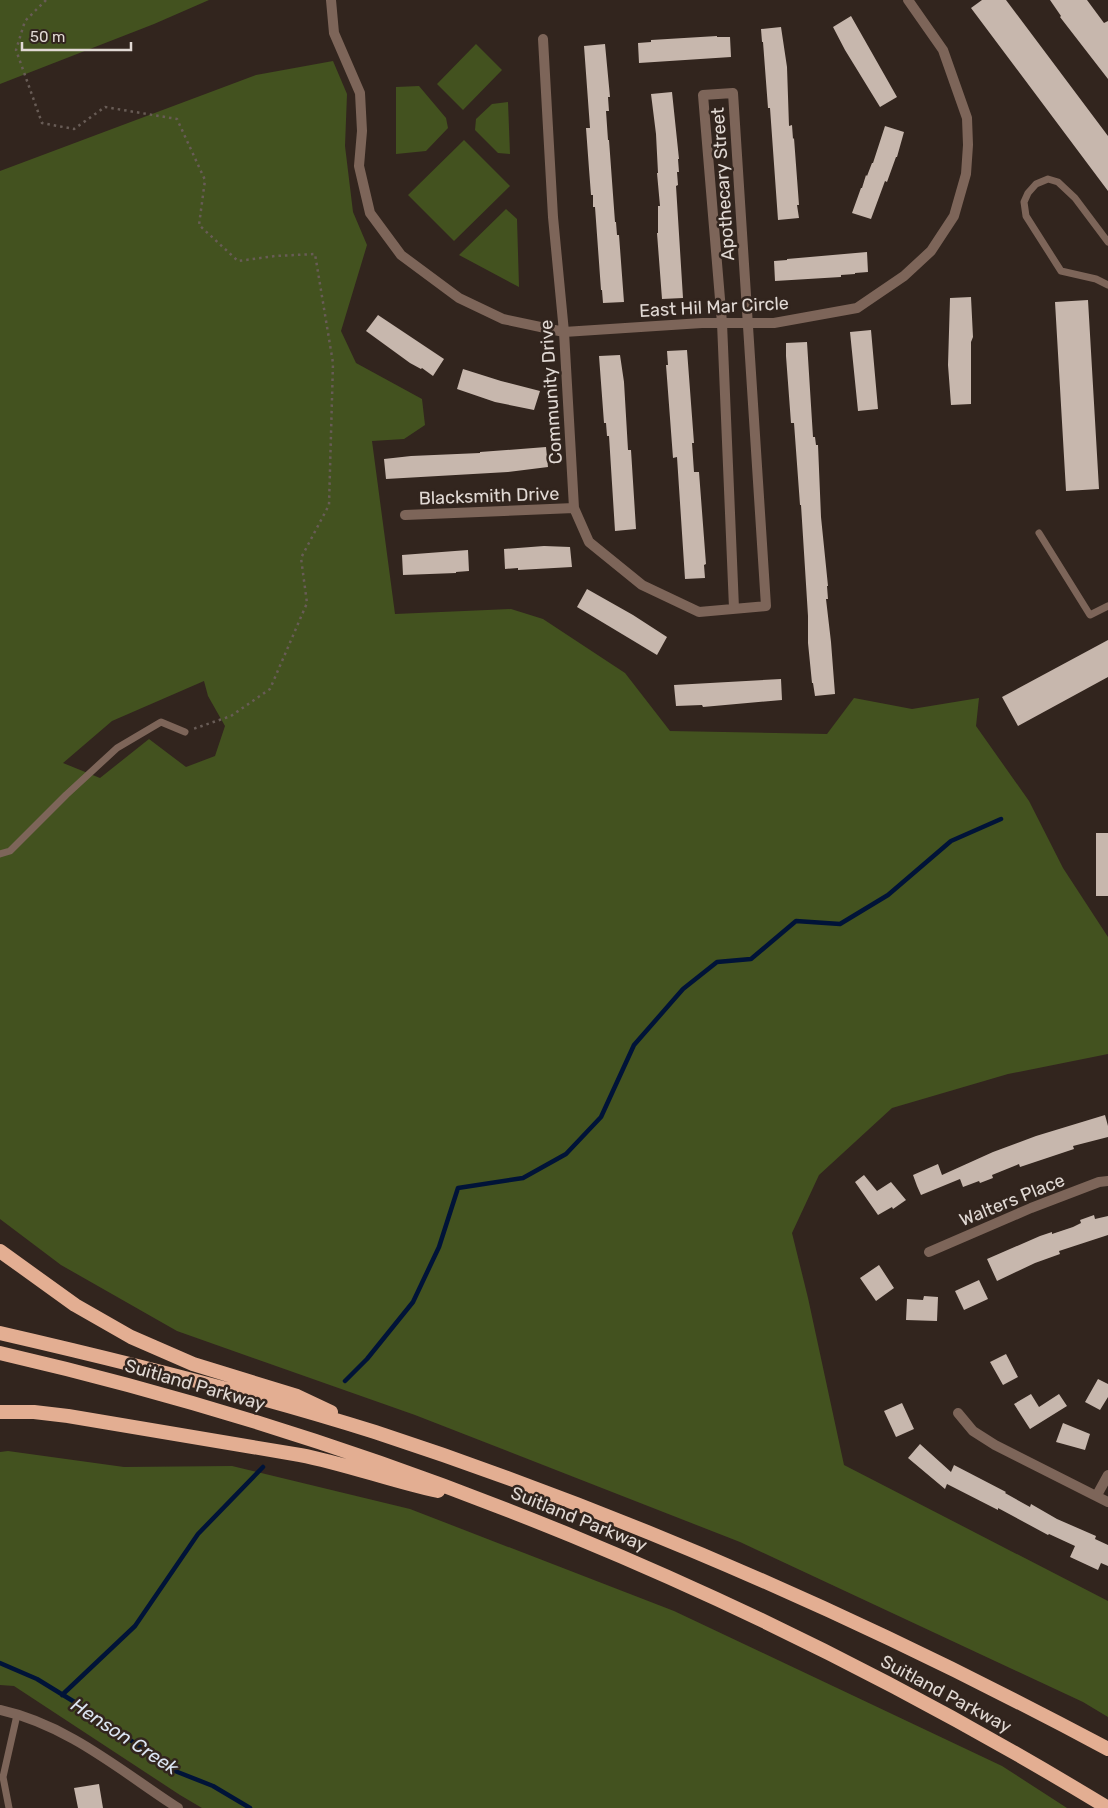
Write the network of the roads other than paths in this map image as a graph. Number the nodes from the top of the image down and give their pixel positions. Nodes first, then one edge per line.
1 (908, 0) edge
2 (331, 2) edge
3 (543, 39) dead end
4 (1108, 242) edge
5 (1108, 285) edge
6 (722, 323) junction
7 (748, 323) junction
8 (564, 332) junction
9 (574, 508) junction
10 (405, 515) dead end
11 (1039, 533) dead end
12 (766, 606) joint
13 (1108, 606) edge
14 (734, 608) junction
15 (185, 732) road end
16 (0, 854) edge
17 (1108, 1181) edge
18 (0, 1251) edge
19 (929, 1252) dead end
20 (0, 1333) edge
21 (0, 1353) edge
22 (0, 1412) edge
23 (958, 1413) dead end
24 (372, 1432) junction
25 (1108, 1476) edge
26 (1097, 1495) junction
27 (1108, 1502) edge
28 (490, 1503) junction
29 (0, 1710) edge
30 (17, 1715) junction
31 (1108, 1749) edge
32 (9, 1808) edge
33 (178, 1808) edge
34 (1108, 1808) edge

1 - 7 street, East Hil Mar Circle
2 - 8 street, East Hil Mar Circle
3 - 8 street, Community Drive
4 - 5 lane
6 - 7 street, East Hil Mar Circle
6 - 7 street, Apothecary Street
6 - 8 street, East Hil Mar Circle
6 - 14 street, Apothecary Street
7 - 12 street, Apothecary Street
8 - 9 street, Community Drive
9 - 10 street, Blacksmith Drive
9 - 14 street, Community Drive
11 - 13 lane
12 - 14 street, Community Drive
15 - 16 lane
17 - 19 street, Walters Place
18 - 24 highway
20 - 24 highway, Suitland Parkway
21 - 28 highway, Suitland Parkway
22 - 28 highway
23 - 26 street
24 - 31 highway, Suitland Parkway
25 - 26 street
26 - 27 street
28 - 34 highway, Suitland Parkway
29 - 30 street
30 - 32 lane
30 - 33 street

